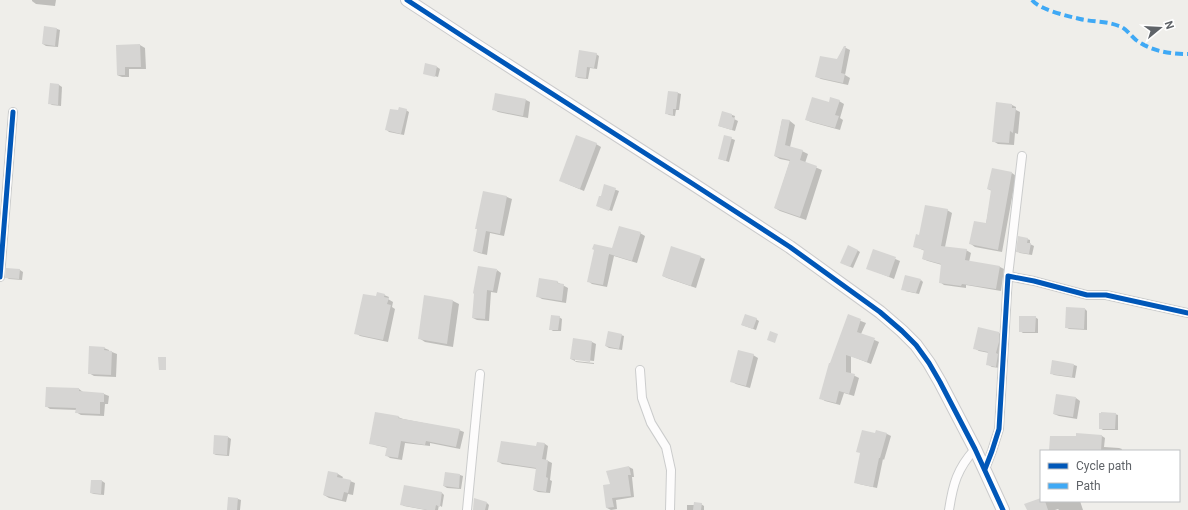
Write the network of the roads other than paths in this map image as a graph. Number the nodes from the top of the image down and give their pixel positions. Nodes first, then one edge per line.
1 (407, 0) edge
2 (14, 112) dead end
3 (1022, 156) dead end
4 (1008, 276) junction
5 (0, 277) edge
6 (1188, 313) edge
7 (640, 370) dead end
8 (480, 374) dead end
9 (975, 449) junction
10 (985, 469) junction
11 (467, 510) edge
12 (670, 510) edge
13 (949, 510) edge
14 (1002, 510) edge

1 - 9 street
2 - 5 street
3 - 4 street
4 - 6 street
4 - 10 street
7 - 12 street
8 - 11 street
9 - 10 street
9 - 13 street
10 - 14 street

